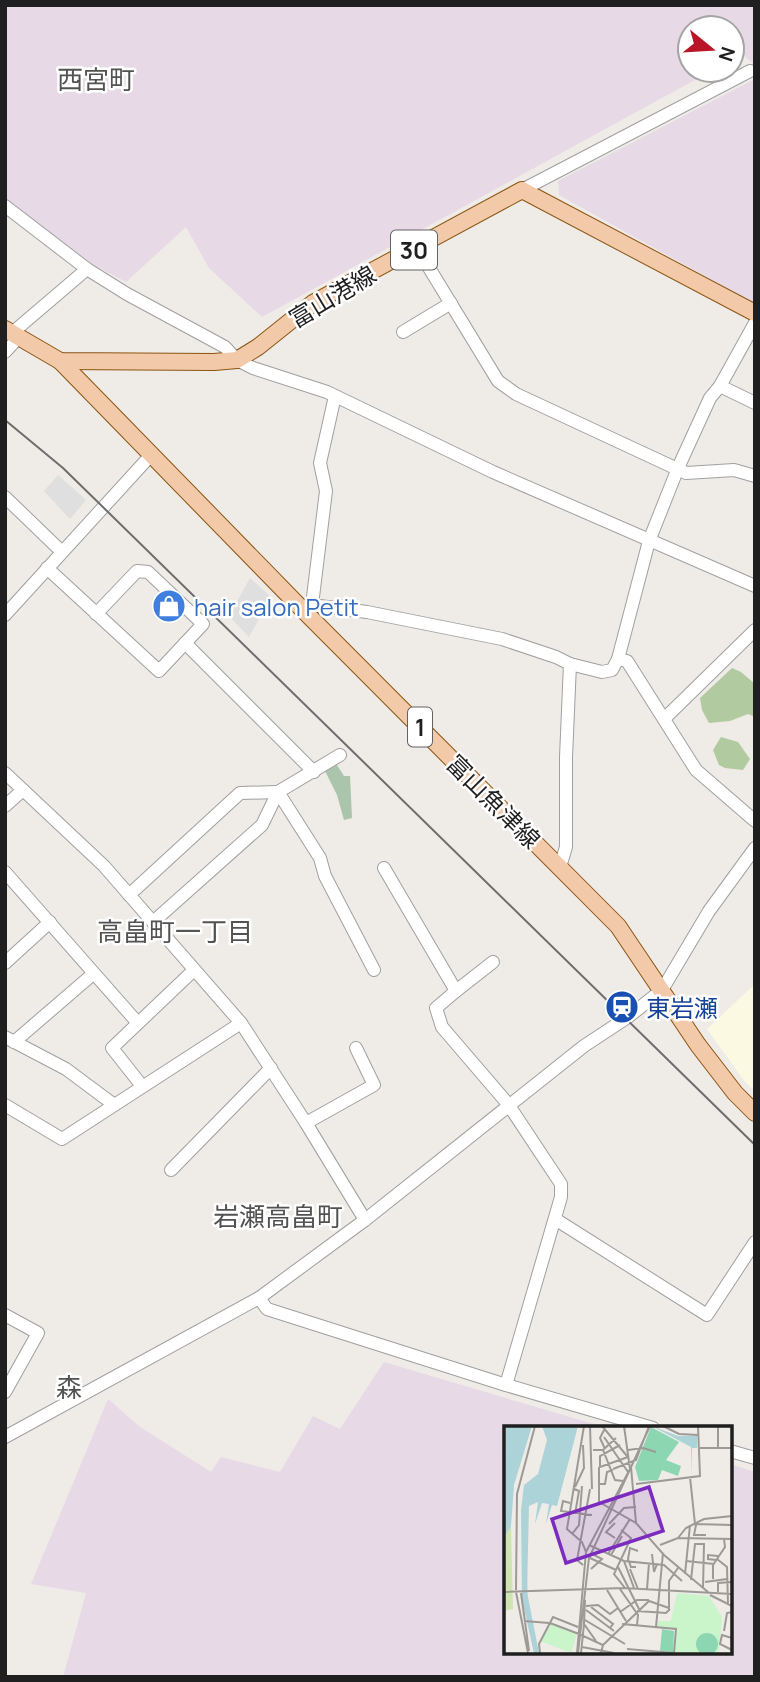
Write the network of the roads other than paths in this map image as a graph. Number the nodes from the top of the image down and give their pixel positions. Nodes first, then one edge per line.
1 (750, 71) dead end
2 (522, 190) junction
3 (5, 206) edge
4 (418, 248) junction
5 (87, 269) junction
6 (451, 303) junction
7 (755, 313) edge
8 (755, 323) edge
9 (403, 332) dead end
10 (12, 333) edge
11 (5, 352) edge
12 (237, 360) junction
13 (60, 361) junction
14 (720, 386) junction
15 (335, 396) junction
16 (755, 403) edge
17 (150, 455) junction
18 (678, 468) junction
19 (755, 476) edge
20 (5, 497) edge
21 (649, 541) junction
22 (62, 552) junction
23 (47, 568) junction
24 (755, 586) edge
25 (307, 607) junction
26 (96, 614) junction
27 (5, 615) edge
28 (755, 631) edge
29 (185, 643) junction
30 (618, 659) junction
31 (570, 664) junction
32 (664, 719) junction
33 (340, 755) dead end
34 (314, 772) junction
35 (5, 773) edge
36 (23, 790) junction
37 (278, 792) junction
38 (5, 806) edge
39 (755, 821) edge
40 (755, 848) edge
41 (560, 867) junction
42 (384, 868) dead end
43 (5, 872) edge
44 (129, 895) junction
45 (50, 922) junction
46 (153, 922) junction
47 (492, 962) dead end
48 (5, 963) edge
49 (194, 970) junction
50 (374, 970) dead end
51 (93, 974) junction
52 (662, 990) junction
53 (456, 991) junction
54 (137, 1022) junction
55 (241, 1023) junction
56 (10, 1040) edge
57 (356, 1048) dead end
58 (271, 1068) junction
59 (142, 1086) junction
60 (113, 1104) junction
61 (509, 1104) junction
62 (5, 1105) edge
63 (755, 1113) edge
64 (306, 1123) junction
65 (171, 1170) dead end
66 (555, 1219) junction
67 (365, 1220) junction
68 (755, 1241) edge
69 (259, 1298) junction
70 (5, 1315) edge
71 (506, 1385) junction
72 (5, 1392) edge
73 (646, 1426) edge
74 (5, 1437) edge
75 (732, 1452) edge
76 (755, 1458) edge

1 - 2 street
2 - 4 main road, 富山港線 / 30
2 - 7 main road
3 - 5 street
4 - 6 street
4 - 12 main road, 富山港線 / 30
5 - 10 street
5 - 12 street
6 - 9 street
6 - 18 street
8 - 14 street
10 - 11 street
10 - 13 main road, 1
12 - 13 main road
12 - 15 street
13 - 17 main road, 富山魚津線 / 1
14 - 16 street
14 - 18 street
15 - 21 street
15 - 25 street
17 - 22 street
17 - 25 main road, 富山魚津線 / 1
18 - 19 street
18 - 21 street
20 - 22 street
21 - 24 street
21 - 30 street
22 - 23 street
23 - 26 street
23 - 27 street
25 - 31 street
25 - 41 main road, 富山魚津線 / 1
26 - 29 street
26 - 29 street
28 - 32 street
29 - 34 street
30 - 31 street
30 - 32 street
31 - 41 street
32 - 39 street
33 - 34 street
34 - 37 street
35 - 36 street
36 - 38 street
36 - 44 street
37 - 44 street
37 - 46 street
37 - 50 street
40 - 52 street
41 - 52 main road, 富山魚津線 / 1
42 - 53 street
43 - 45 street
44 - 46 street
45 - 48 street
45 - 51 street
46 - 49 street
47 - 53 street
49 - 54 street
49 - 55 street
51 - 54 street
51 - 56 street
52 - 61 street
52 - 63 main road, 富山魚津線 / 1
53 - 61 street
54 - 59 street
55 - 58 street
55 - 59 street
56 - 60 street
57 - 64 street
58 - 64 street
58 - 65 street
59 - 60 street
60 - 62 street
61 - 66 street
61 - 67 street
64 - 67 street
66 - 68 street
66 - 71 street
67 - 69 street
69 - 71 street
69 - 74 street
70 - 72 street
71 - 73 street
75 - 76 street

